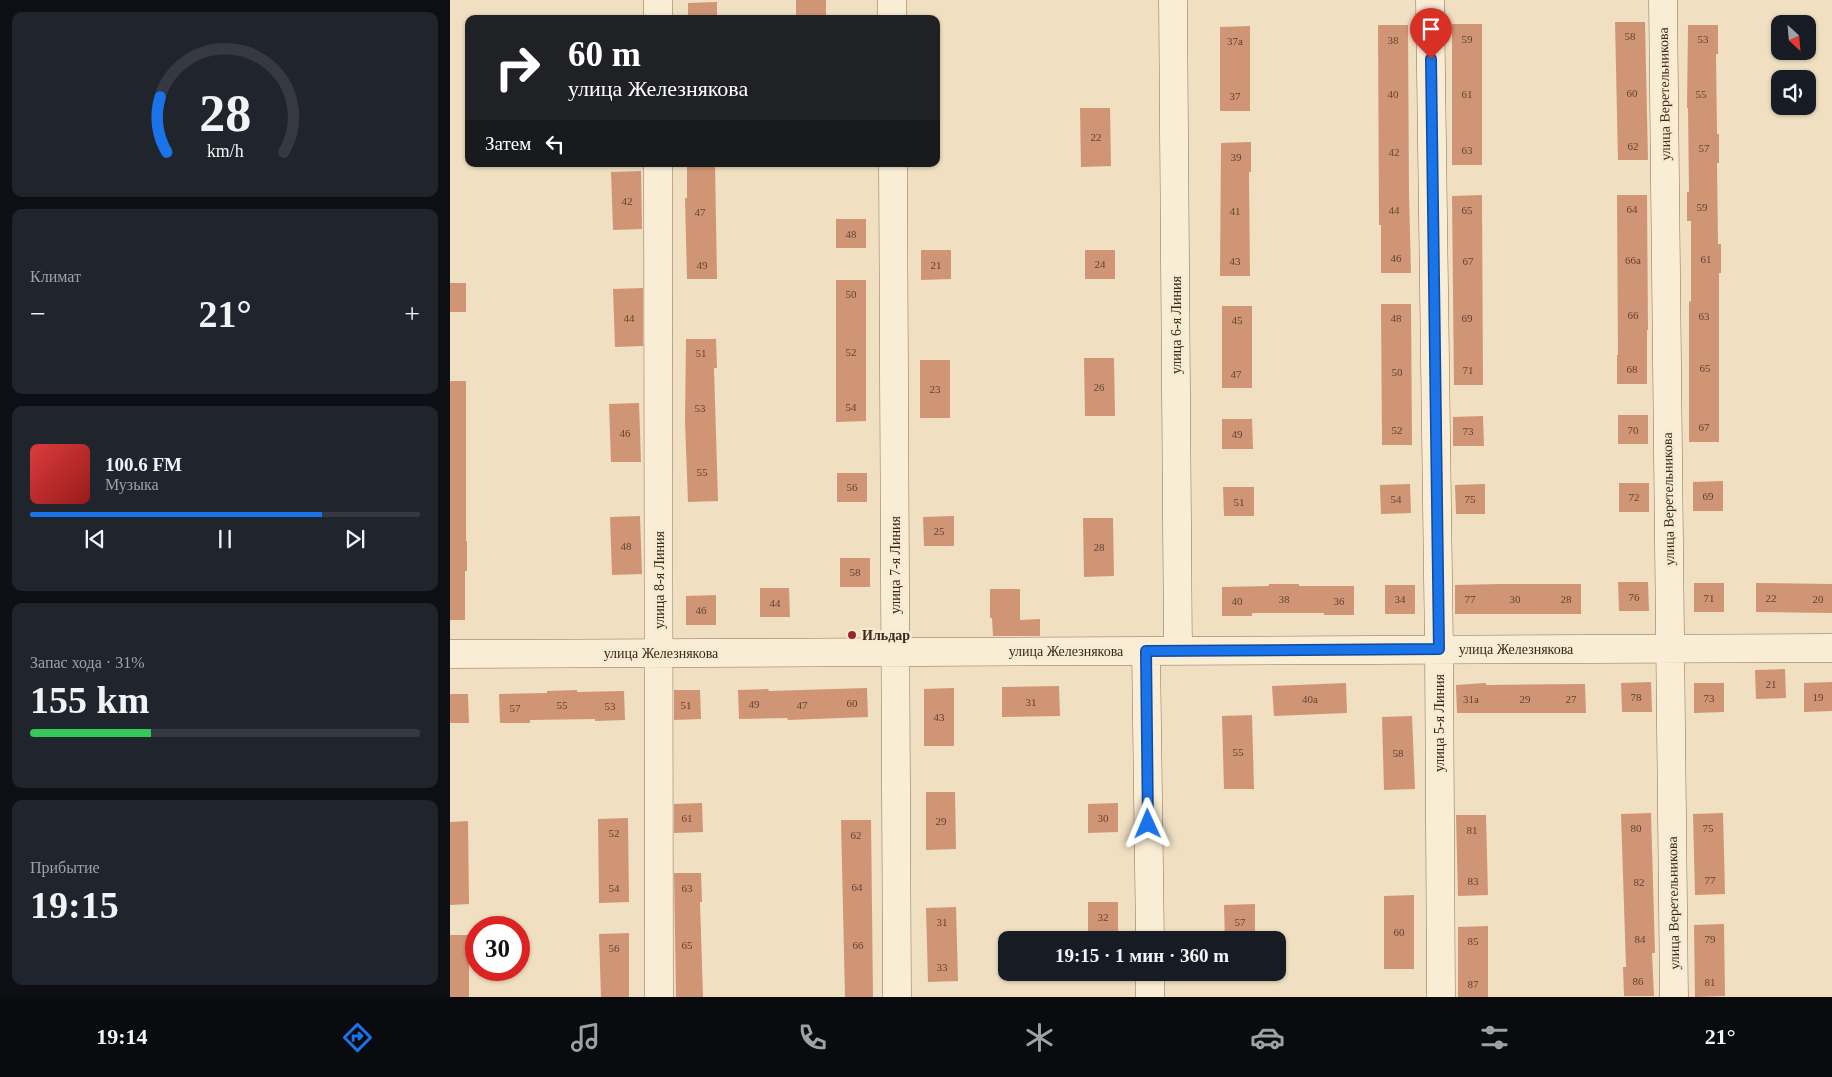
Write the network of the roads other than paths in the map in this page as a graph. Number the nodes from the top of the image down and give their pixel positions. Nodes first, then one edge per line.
1 (658, 0) edge
2 (892, 0) edge
3 (1173, 0) edge
4 (1430, 0) edge
5 (1663, 0) edge
6 (658, 15) edge
7 (892, 15) edge
8 (658, 167) edge
9 (893, 167) edge
10 (1670, 648) junction
11 (1832, 648) edge
12 (1439, 649) junction
13 (1146, 651) junction
14 (1178, 651) junction
15 (896, 652) junction
16 (659, 653) junction
17 (450, 654) edge
18 (1150, 931) edge
19 (1150, 981) edge
20 (659, 997) edge
21 (897, 997) edge
22 (1150, 997) edge
23 (1441, 997) edge
24 (1674, 997) edge

1 - 6 street
2 - 7 street
3 - 14 street, улица 6-я Линия
4 - 12 street, улица 5-я Линия
5 - 10 street, улица Веретельникова
8 - 16 street, улица 8-я Линия
9 - 15 street, улица 7-я Линия
10 - 11 street, улица Железнякова
10 - 12 street, улица Железнякова
10 - 24 street, улица Веретельникова
12 - 14 street, улица Железнякова
12 - 23 street, улица 5-я Линия
13 - 14 street, улица Железнякова
13 - 15 street, улица Железнякова
13 - 18 street
15 - 16 street, улица Железнякова
15 - 21 street, улица 7-я Линия
16 - 17 street, улица Железнякова
16 - 20 street, улица 8-я Линия
19 - 22 street

